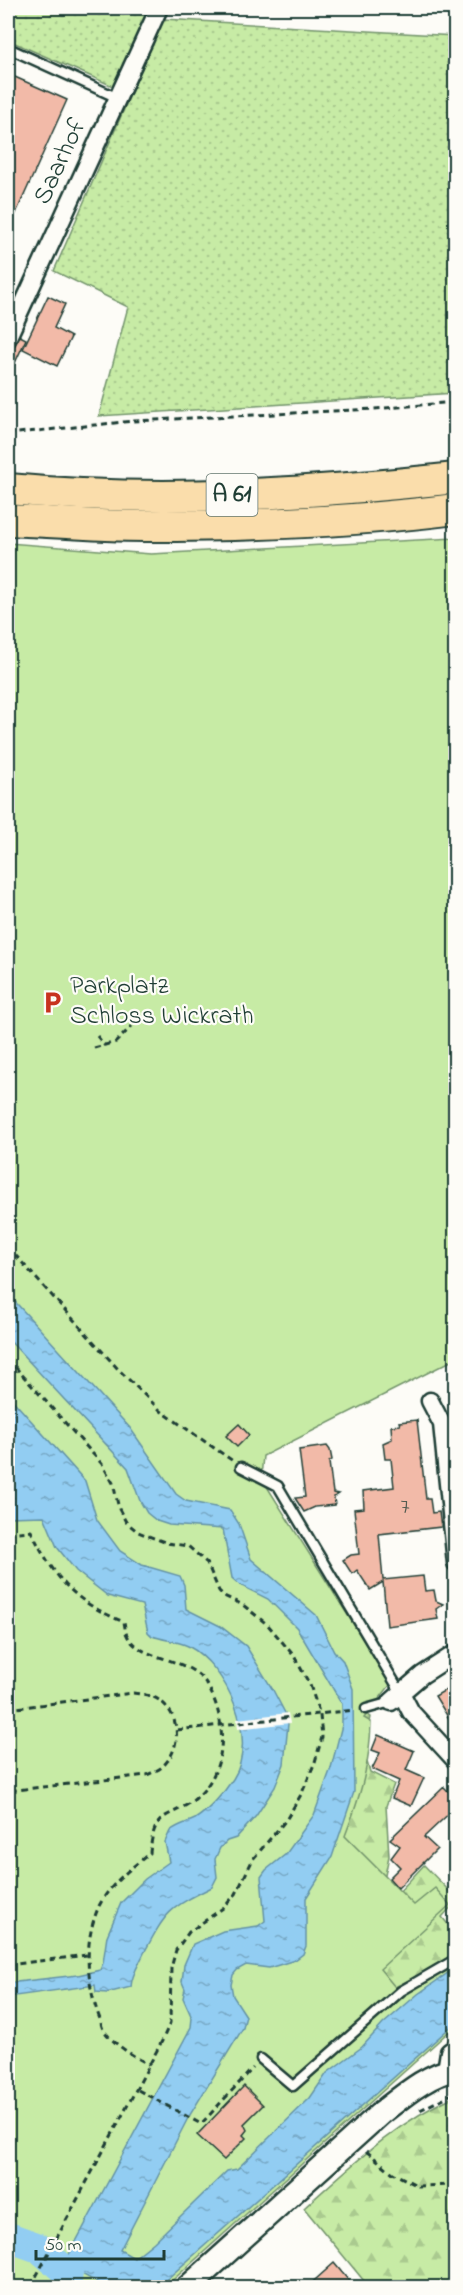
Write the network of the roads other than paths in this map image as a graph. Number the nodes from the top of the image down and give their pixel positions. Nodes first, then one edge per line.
1 (159, 8) edge
2 (8, 48) edge
3 (118, 98) junction
4 (8, 337) edge
5 (456, 478) edge
6 (8, 489) edge
7 (456, 509) edge
8 (8, 520) edge
9 (430, 1401) dead end
10 (242, 1467) road end
11 (456, 1563) edge
12 (456, 1653) edge
13 (396, 1697) junction
14 (366, 1709) road end
15 (456, 1761) edge
16 (456, 1959) edge
17 (456, 2047) edge
18 (261, 2059) road end
19 (451, 2070) edge
20 (186, 2288) edge

1 - 3 street, Saarhof
2 - 3 lane
3 - 4 street, Saarhof
5 - 6 highway, A 61
7 - 8 highway, A 61
9 - 11 street
10 - 13 lane
12 - 13 street
13 - 14 lane
13 - 15 street
16 - 18 lane
17 - 19 street
19 - 20 main road

